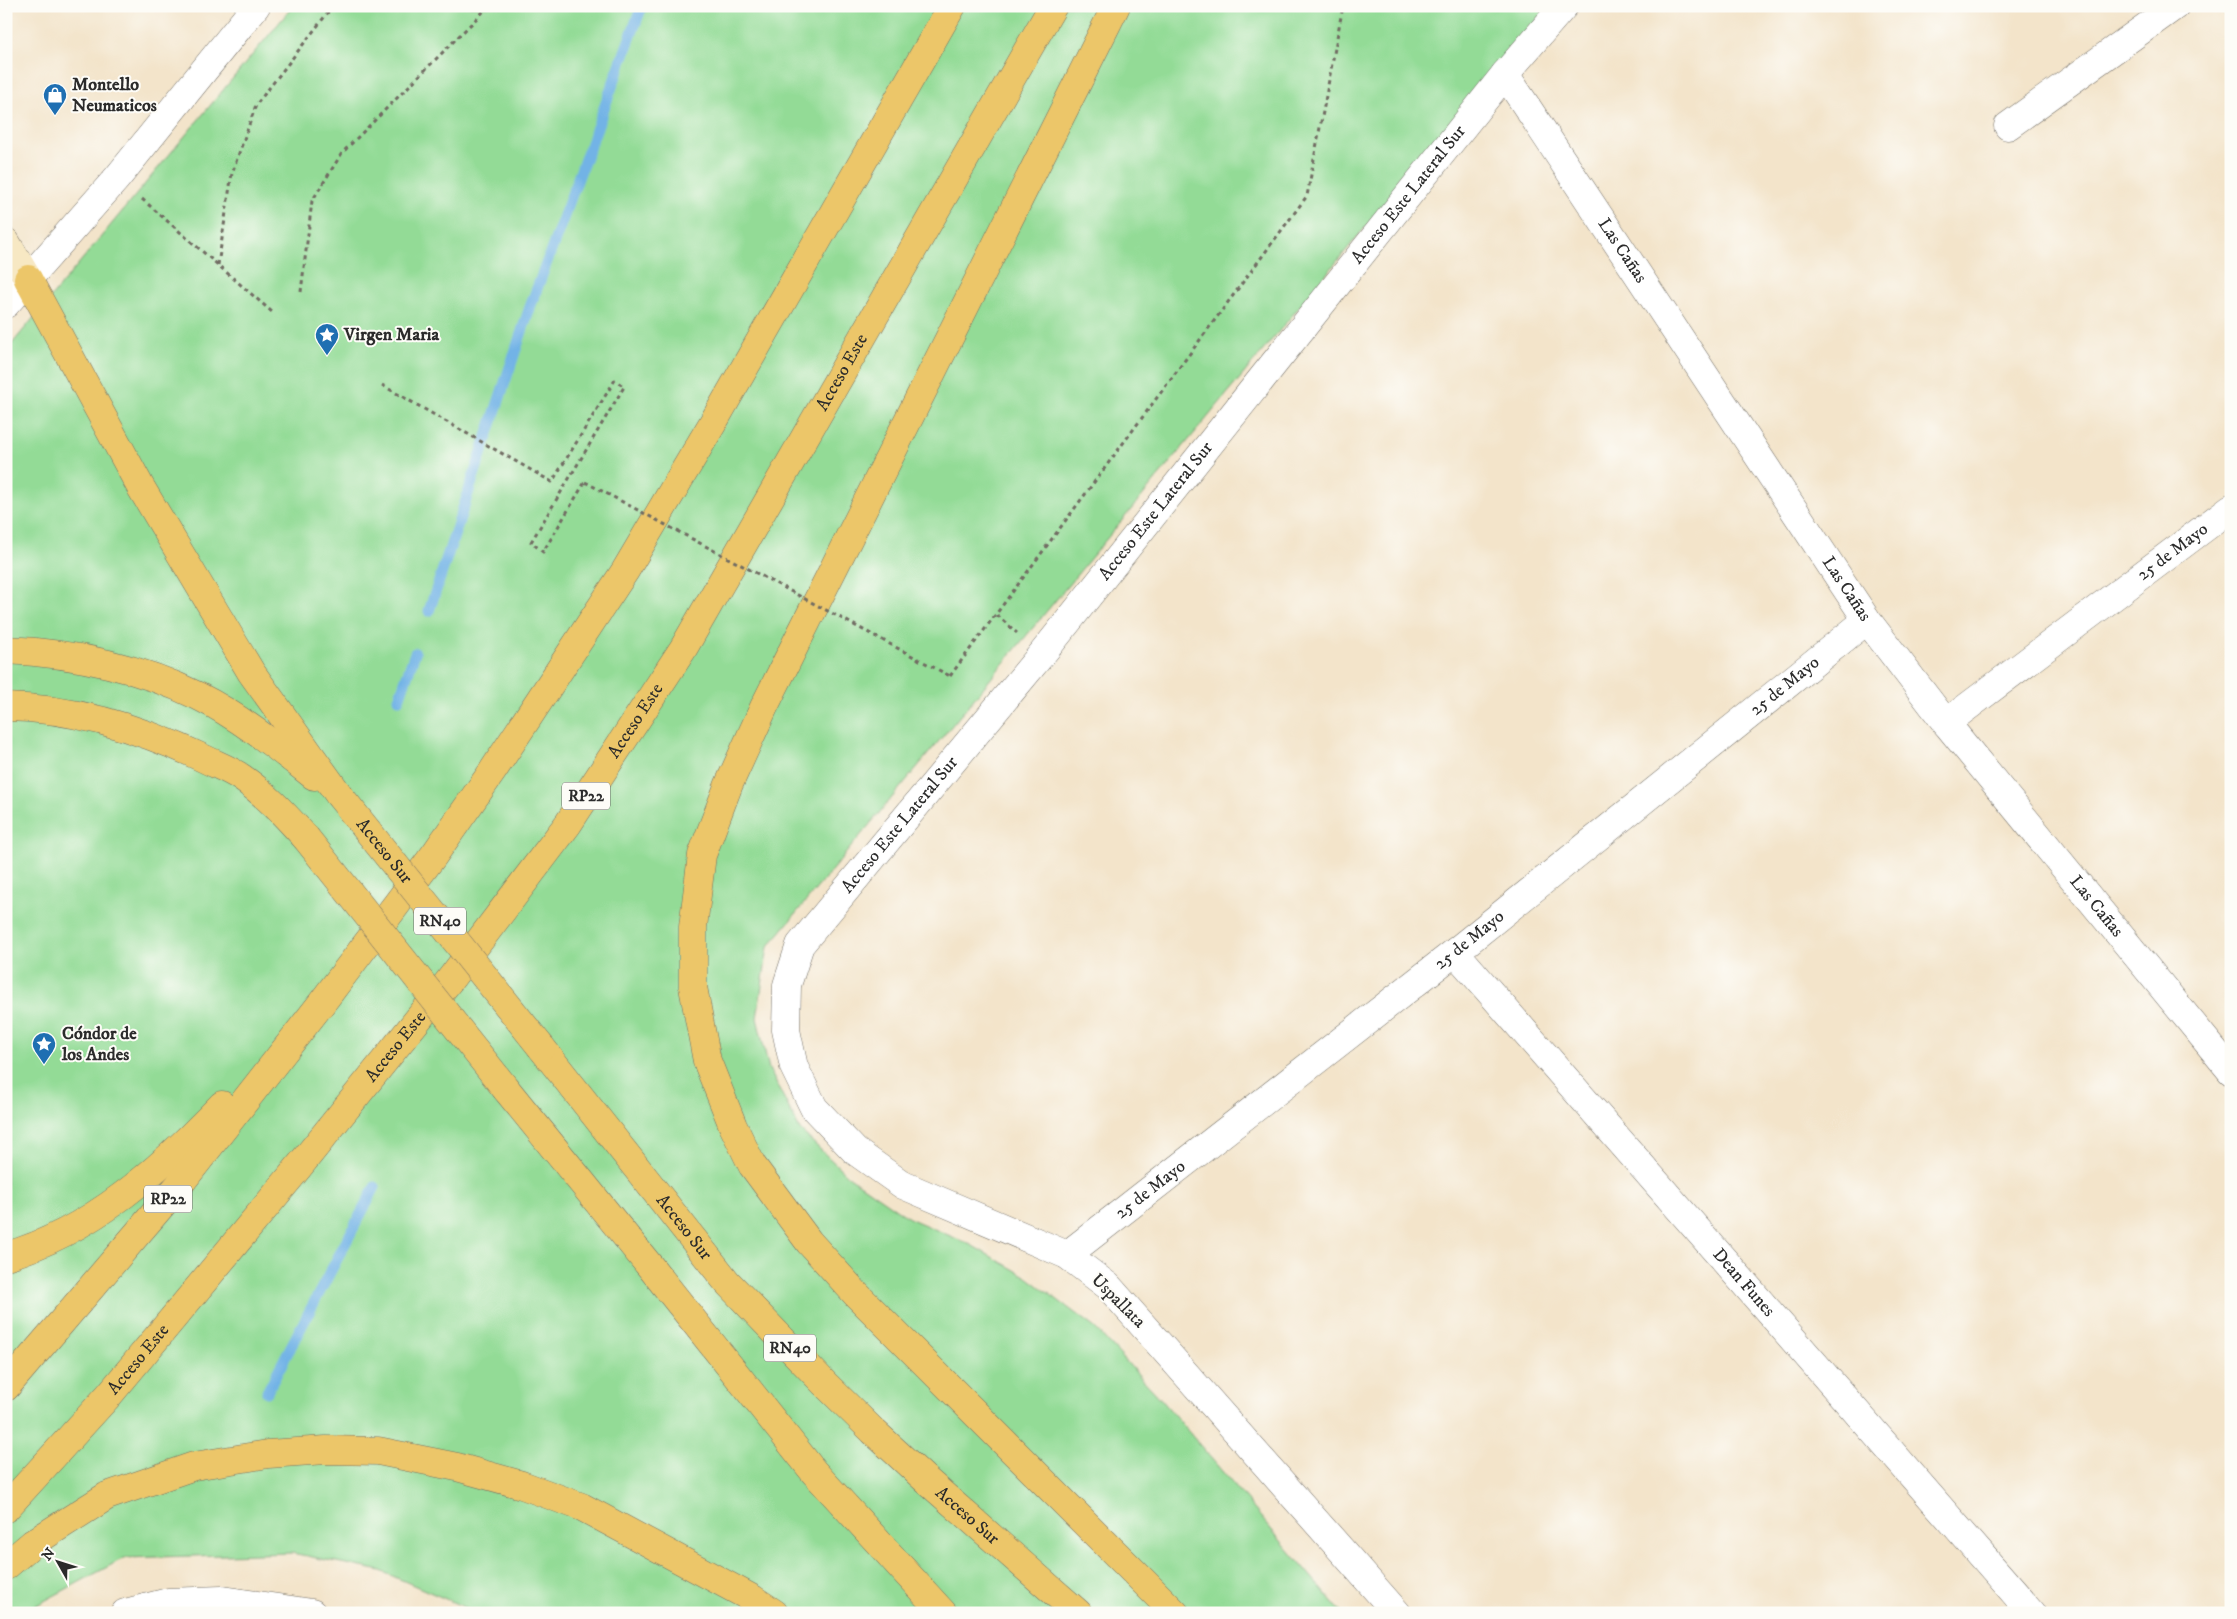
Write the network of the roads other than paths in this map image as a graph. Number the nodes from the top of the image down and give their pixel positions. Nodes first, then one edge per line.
1 (256, 6) edge
2 (952, 6) edge
3 (1053, 6) edge
4 (1116, 6) edge
5 (1564, 6) edge
6 (2175, 6) edge
7 (1505, 74) junction
8 (2008, 126) dead end
9 (6, 242) edge
10 (28, 279) junction
11 (6, 304) edge
12 (2231, 508) edge
13 (1867, 620) junction
14 (6, 650) edge
15 (6, 707) edge
16 (1946, 723) junction
17 (338, 796) junction
18 (1455, 952) junction
19 (322, 1004) junction
20 (786, 1030) joint
21 (2231, 1071) edge
22 (1068, 1255) junction
23 (6, 1256) edge
24 (6, 1387) edge
25 (6, 1508) edge
26 (6, 1566) edge
27 (173, 1607) edge
28 (125, 1613) edge
29 (312, 1613) edge
30 (774, 1613) edge
31 (943, 1613) edge
32 (1078, 1613) edge
33 (1175, 1613) edge
34 (1397, 1613) edge
35 (2032, 1613) edge

1 - 10 street
2 - 19 highway, RP22
3 - 25 highway, Acceso Este / RP22
4 - 33 highway
5 - 7 street, Acceso Este Lateral Sur
6 - 8 street
7 - 13 street, Las Cañas
7 - 20 street, Acceso Este Lateral Sur
9 - 10 main road
10 - 11 street
10 - 17 highway
12 - 16 street, 25 de Mayo
13 - 16 street, Las Cañas
13 - 18 street, 25 de Mayo
14 - 17 highway
15 - 31 highway, RN40, bridge
16 - 21 street, Las Cañas
17 - 32 highway, Acceso Sur / RN40, bridge
18 - 22 street, 25 de Mayo
18 - 35 street, Dean Funes
19 - 23 highway
19 - 24 highway, RP22
20 - 22 street, Uspallata
22 - 34 street, Uspallata
26 - 30 highway
27 - 28 street
27 - 29 street

